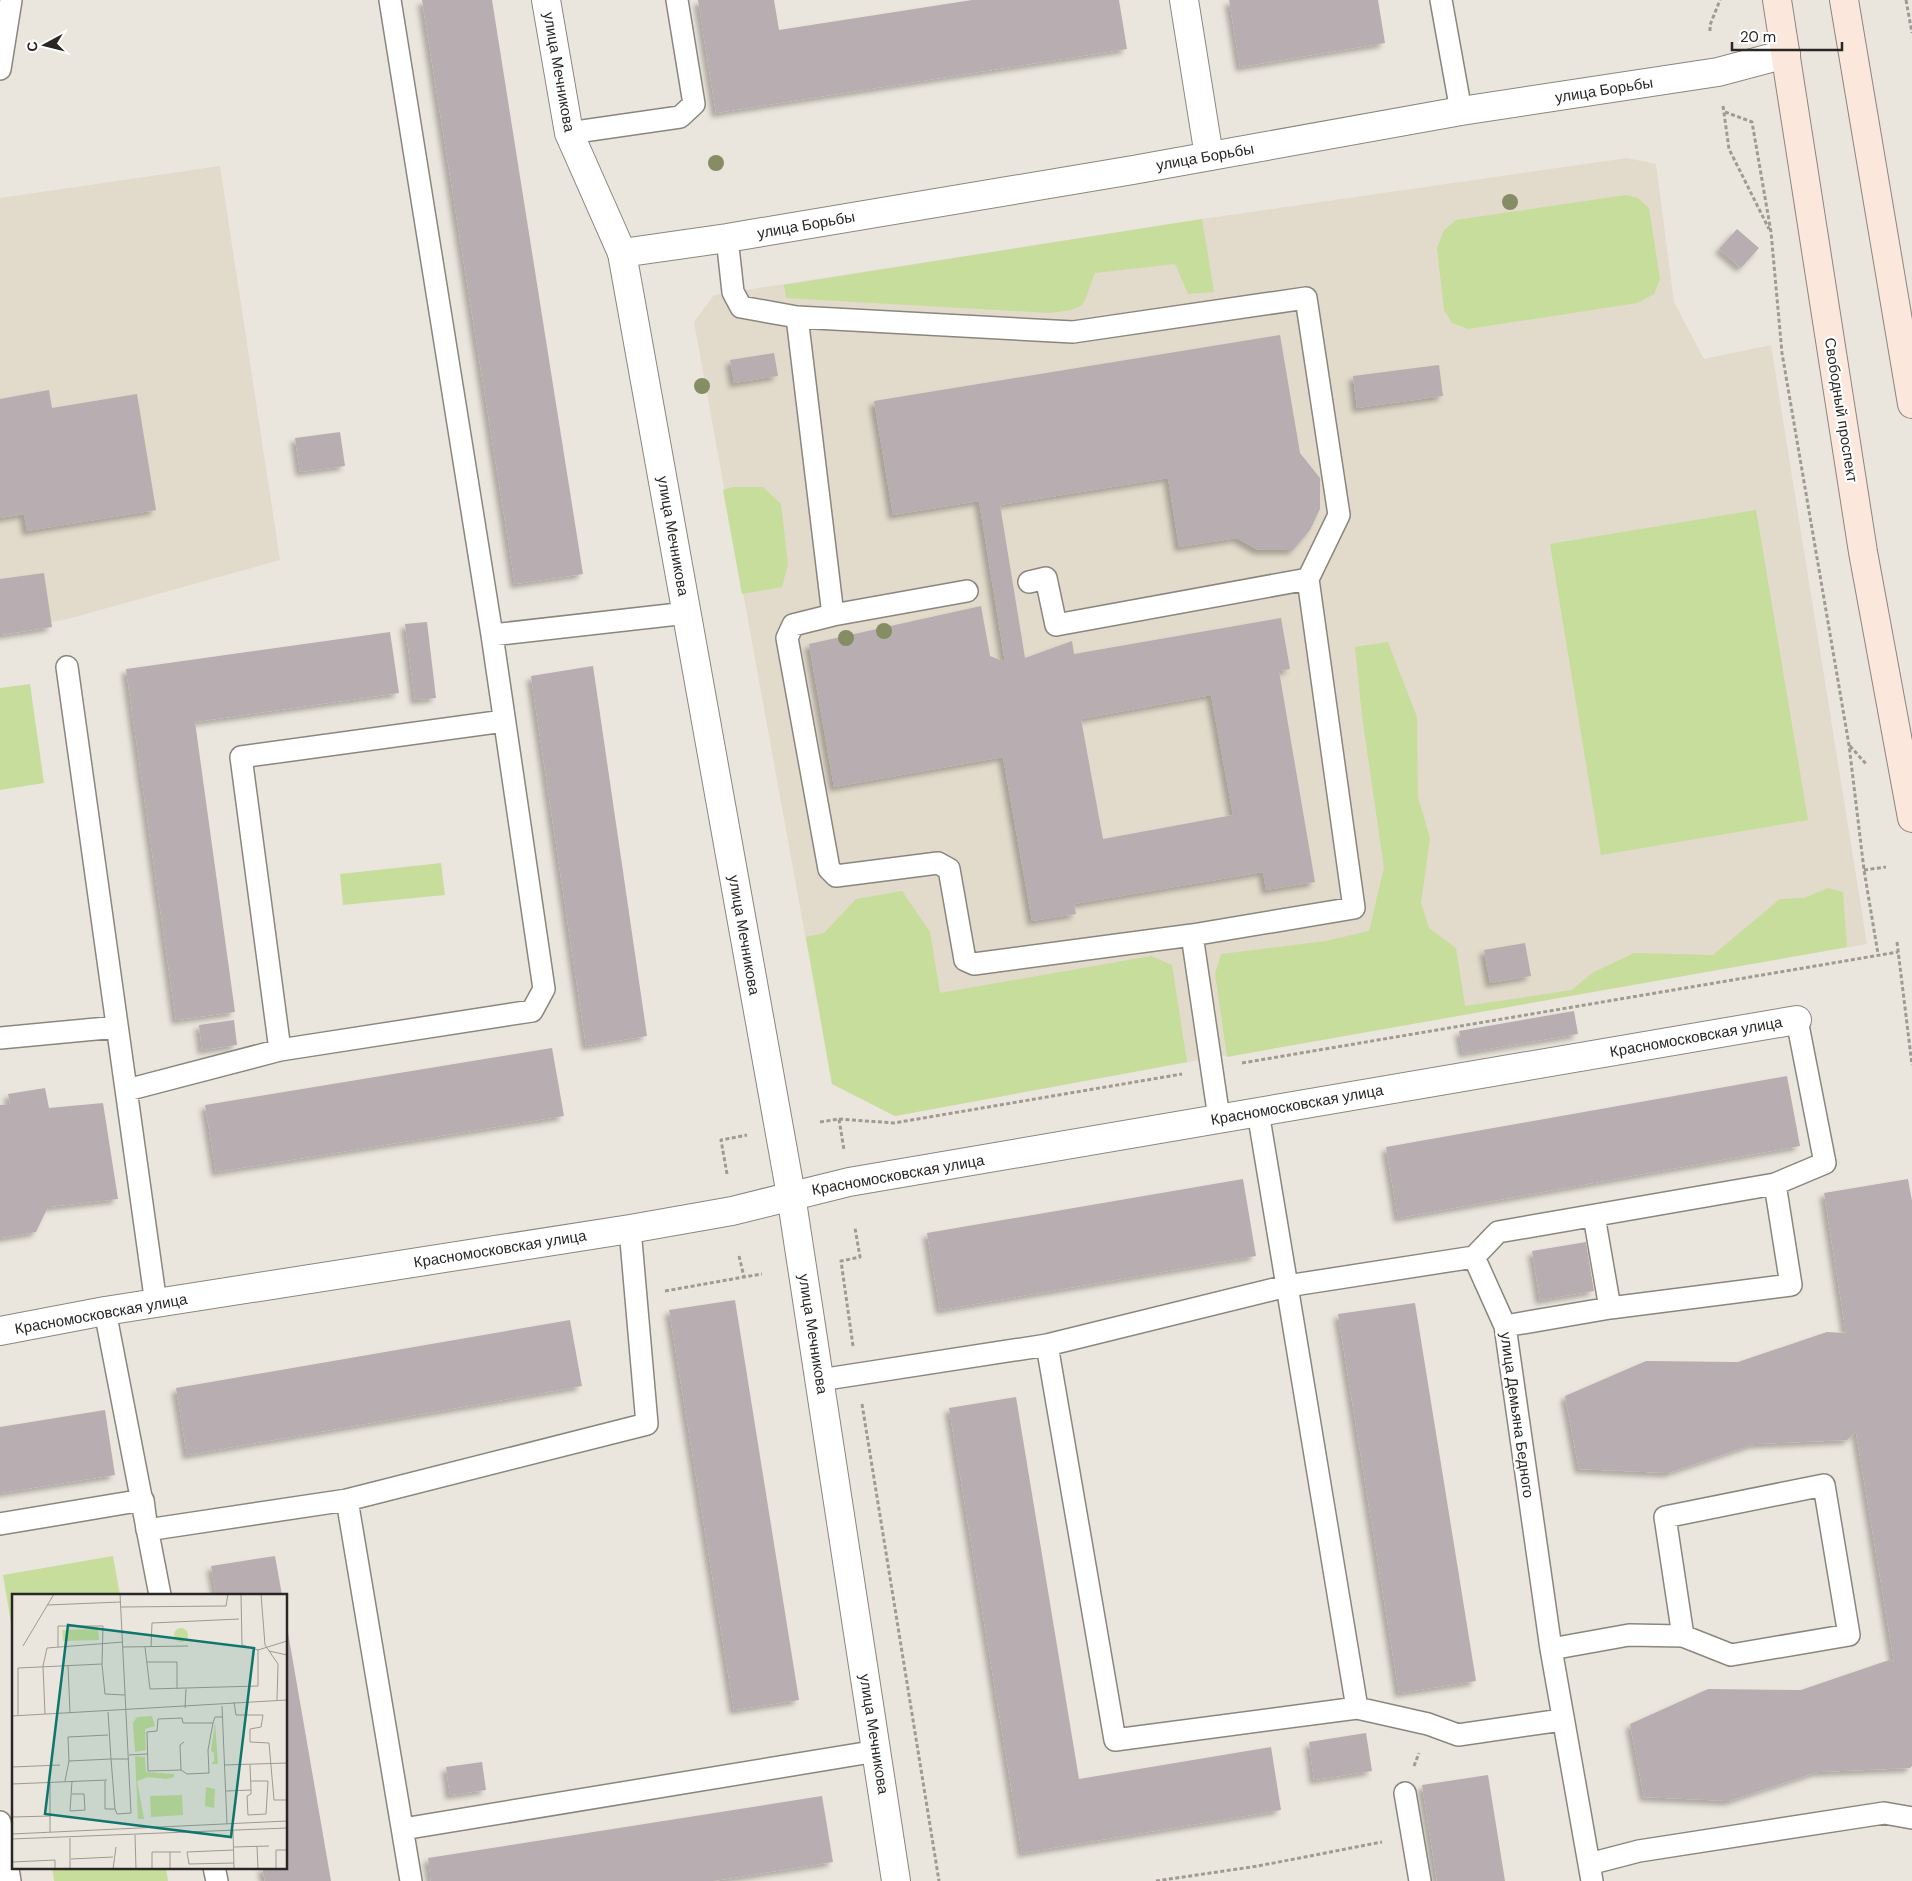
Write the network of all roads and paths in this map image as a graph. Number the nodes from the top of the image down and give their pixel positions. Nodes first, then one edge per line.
1 (11, 0) edge
2 (390, 0) edge
3 (546, 0) edge
4 (677, 0) edge
5 (1184, 0) edge
6 (1441, 0) edge
7 (1720, 0) edge
8 (1777, 0) edge
9 (1844, 0) edge
10 (1906, 0) edge
11 (1710, 31) dead end
12 (1912, 33) edge
13 (1786, 54) junction
14 (0, 69) edge
15 (1723, 106) dead end
16 (1461, 111) junction
17 (1725, 112) junction
18 (568, 133) junction
19 (1209, 156) junction
20 (1771, 232) junction
21 (727, 238) junction
22 (622, 253) junction
23 (797, 317) junction
24 (1912, 404) edge
25 (1308, 579) junction
26 (1029, 582) dead end
27 (967, 591) dead end
28 (687, 613) junction
29 (833, 616) junction
30 (492, 635) junction
31 (66, 667) dead end
32 (504, 721) junction
33 (1849, 745) junction
34 (1871, 769) dead end
35 (1912, 818) edge
36 (1886, 867) dead end
37 (1864, 870) junction
38 (1192, 935) junction
39 (1898, 942) dead end
40 (1898, 952) junction
41 (1878, 954) junction
42 (1797, 1020) joint
43 (118, 1027) junction
44 (0, 1038) edge
45 (280, 1050) junction
46 (1912, 1065) edge
47 (1213, 1068) junction
48 (127, 1090) junction
49 (1258, 1112) junction
50 (1219, 1118) junction
51 (839, 1119) junction
52 (820, 1122) dead end
53 (750, 1135) dead end
54 (844, 1151) dead end
55 (727, 1174) dead end
56 (1775, 1184) junction
57 (791, 1195) junction
58 (1594, 1216) junction
59 (855, 1228) dead end
60 (630, 1229) junction
61 (739, 1256) dead end
62 (1474, 1256) junction
63 (762, 1274) dead end
64 (744, 1277) junction
65 (1287, 1286) junction
66 (636, 1296) junction
67 (156, 1304) junction
68 (1610, 1308) junction
69 (106, 1311) junction
70 (1505, 1326) junction
71 (0, 1331) edge
72 (1046, 1345) junction
73 (857, 1374) junction
74 (820, 1380) junction
75 (143, 1500) junction
76 (347, 1500) junction
77 (0, 1524) edge
78 (147, 1530) junction
79 (160, 1594) edge
80 (1682, 1636) junction
81 (1551, 1649) junction
82 (1357, 1708) junction
83 (1562, 1720) junction
84 (1428, 1724) junction
85 (877, 1752) junction
86 (1405, 1793) joint
87 (1912, 1818) edge
88 (0, 1822) edge
89 (403, 1829) junction
90 (1412, 1836) junction
91 (214, 1868) edge
92 (1590, 1872) edge
93 (10, 1881) edge
94 (217, 1881) edge
95 (411, 1881) edge
96 (896, 1881) edge
97 (939, 1881) edge
98 (1156, 1881) edge
99 (1420, 1881) edge

1 - 14 lane
2 - 30 lane
3 - 18 street, улица Мечникова
4 - 18 lane
5 - 19 street
6 - 16 lane
7 - 11 path
8 - 13 main road, Свободный проспект
9 - 24 main road
10 - 12 path
13 - 16 street, улица Борьбы
13 - 35 main road, Свободный проспект
15 - 17 path
16 - 19 street, улица Борьбы
17 - 20 path
17 - 20 path
18 - 22 street, улица Мечникова
19 - 21 street, улица Борьбы
20 - 33 path
21 - 22 street, улица Борьбы
21 - 23 lane
22 - 28 street, улица Мечникова
23 - 25 lane
23 - 29 lane
25 - 26 lane
25 - 38 lane
27 - 29 lane
28 - 30 lane
28 - 57 street, улица Мечникова
29 - 38 lane
30 - 32 lane
31 - 43 lane
32 - 45 lane
32 - 45 lane
33 - 34 path
33 - 37 path
36 - 37 path
37 - 41 path
38 - 47 lane
39 - 40 path
40 - 41 path
40 - 46 path
41 - 47 path
42 - 49 street, Красномосковская улица
42 - 56 lane
43 - 44 lane
43 - 48 lane
45 - 48 lane
47 - 50 lane
47 - 51 path
48 - 67 lane
49 - 50 street, Красномосковская улица
49 - 65 lane
50 - 57 street, Красномосковская улица
51 - 52 path
51 - 54 path
53 - 55 path
56 - 58 lane
56 - 68 lane
57 - 60 street, Красномосковская улица
57 - 74 street, улица Мечникова
58 - 62 lane
58 - 68 lane
59 - 73 path
60 - 66 lane
60 - 67 street, Красномосковская улица
61 - 64 path
62 - 65 lane
62 - 70 lane, улица Демьяна Бедного
63 - 64 path
64 - 66 path
65 - 72 lane
65 - 82 lane
66 - 76 lane
67 - 69 street, Красномосковская улица
68 - 70 lane
69 - 71 street, Красномосковская улица
69 - 75 lane
70 - 81 lane, улица Демьяна Бедного
72 - 73 lane
72 - 82 lane
73 - 74 lane
73 - 97 path
74 - 85 street, улица Мечникова
75 - 77 lane
75 - 78 lane
76 - 78 lane
76 - 89 lane
78 - 79 lane
80 - 80 lane
80 - 81 lane
81 - 83 lane, улица Демьяна Бедного
82 - 84 lane
83 - 84 lane
83 - 92 lane, улица Демьяна Бедного
84 - 86 path
85 - 89 lane
85 - 96 street, улица Мечникова
86 - 90 lane
87 - 92 lane
88 - 93 lane
89 - 95 lane
90 - 98 path
90 - 99 lane
91 - 94 lane

